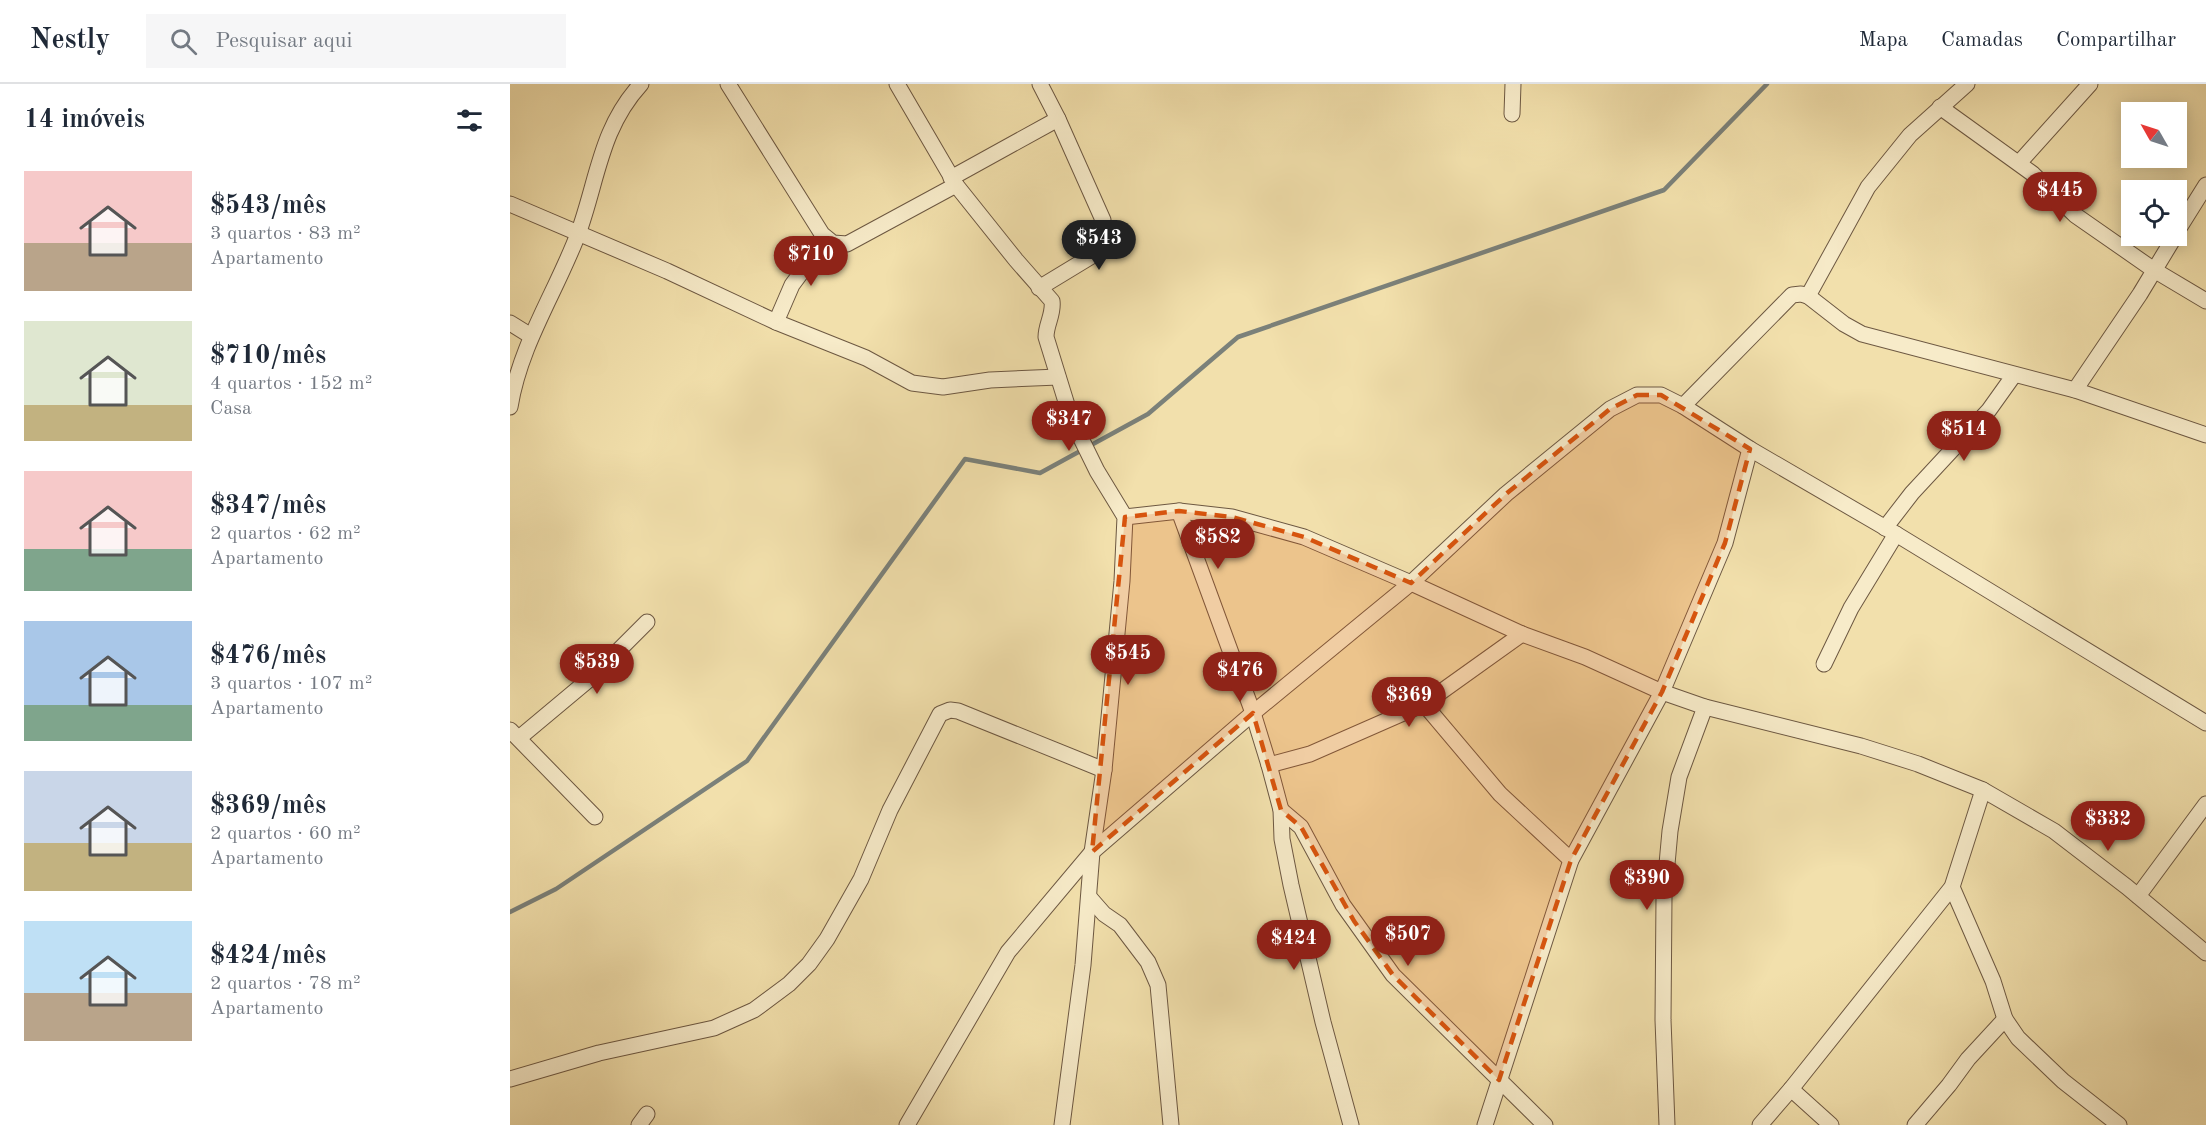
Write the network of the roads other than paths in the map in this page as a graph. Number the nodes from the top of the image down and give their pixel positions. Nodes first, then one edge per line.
1 (641, 84) edge
2 (728, 84) edge
3 (897, 84) edge
4 (1040, 84) edge
5 (1513, 84) edge
6 (1966, 84) edge
7 (2090, 84) edge
8 (1940, 107) junction
9 (1512, 114) dead end
10 (1058, 119) junction
11 (2019, 163) junction
12 (953, 182) junction
13 (2206, 185) edge
14 (510, 204) edge
15 (2187, 216) edge
16 (579, 232) junction
17 (833, 243) junction
18 (2169, 246) edge
19 (2154, 270) junction
20 (1039, 288) junction
21 (1808, 296) junction
22 (2206, 301) edge
23 (776, 322) junction
24 (510, 323) edge
25 (531, 336) junction
26 (2014, 375) junction
27 (1058, 377) junction
28 (2075, 390) junction
29 (1683, 406) junction
30 (510, 407) edge
31 (2206, 435) edge
32 (1750, 449) junction
33 (1179, 511) junction
34 (1125, 517) junction
35 (1891, 531) junction
36 (1412, 583) junction
37 (647, 622) dead end
38 (1522, 634) junction
39 (1824, 664) dead end
40 (1662, 692) junction
41 (1424, 704) junction
42 (1705, 707) junction
43 (1253, 713) junction
44 (2206, 723) edge
45 (514, 734) edge
46 (1269, 765) junction
47 (1104, 770) junction
48 (1983, 790) junction
49 (2206, 804) edge
50 (1281, 810) junction
51 (595, 817) dead end
52 (1092, 852) junction
53 (1571, 860) junction
54 (1952, 887) junction
55 (2138, 896) junction
56 (1090, 898) junction
57 (2206, 953) edge
58 (2006, 1019) junction
59 (510, 1078) edge
60 (1498, 1080) junction
61 (1791, 1089) junction
62 (1066, 1097) junction
63 (907, 1125) edge
64 (1062, 1125) edge
65 (1074, 1125) edge
66 (1171, 1125) edge
67 (1351, 1125) edge
68 (1485, 1125) edge
69 (1545, 1125) edge
70 (1667, 1125) edge
71 (1760, 1125) edge
72 (1832, 1125) edge
73 (1915, 1125) edge
74 (2119, 1125) edge

1 - 16 street
2 - 17 street
3 - 12 street
4 - 10 street
5 - 9 street
6 - 8 street
7 - 11 street
8 - 11 street
8 - 21 street
10 - 12 street
10 - 20 street
11 - 19 street
12 - 17 street
12 - 20 street
13 - 15 street
14 - 16 street
16 - 23 street
16 - 25 street
17 - 23 street
18 - 19 street
19 - 22 street
19 - 28 street
20 - 27 street
21 - 26 street
21 - 29 street
23 - 27 street
24 - 25 street
25 - 30 street
26 - 28 street
26 - 35 street
27 - 34 street
28 - 31 street
29 - 32 street
29 - 36 street
32 - 35 street
32 - 40 street
33 - 34 street
33 - 36 street
33 - 43 street
34 - 47 street
35 - 39 street
35 - 44 street
36 - 38 street
36 - 43 street
37 - 45 street
38 - 40 street
38 - 41 street
40 - 42 street
40 - 53 street
41 - 46 street
41 - 53 street
42 - 48 street
42 - 70 street
43 - 46 street
43 - 52 street
45 - 51 street
46 - 50 street
47 - 52 street
47 - 59 street
48 - 54 street
48 - 55 street
49 - 55 street
50 - 60 street
50 - 67 street
52 - 56 street
52 - 63 street
53 - 60 street
54 - 58 street
54 - 61 street
55 - 57 street
56 - 62 street
56 - 66 street
58 - 73 street
58 - 74 street
60 - 68 street
60 - 69 street
61 - 71 street
61 - 72 street
62 - 64 street
62 - 65 street

